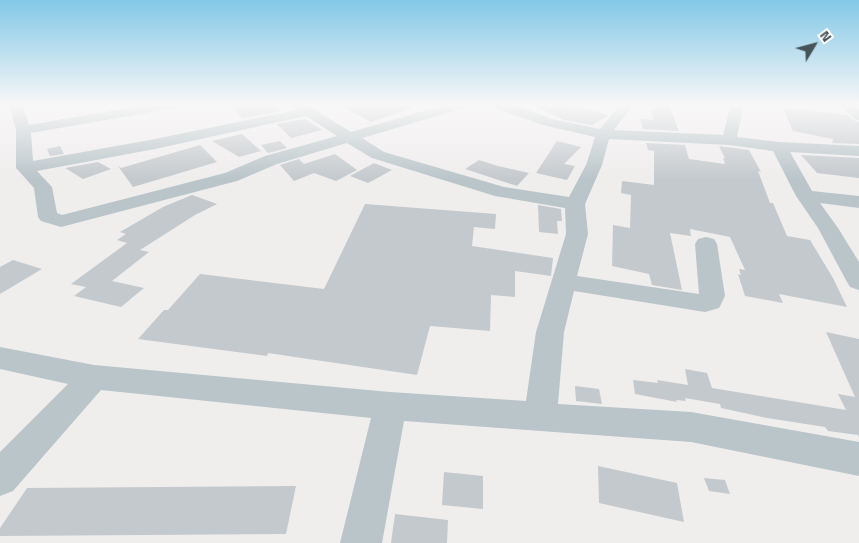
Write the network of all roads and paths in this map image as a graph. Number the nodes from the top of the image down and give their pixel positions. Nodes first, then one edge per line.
1 (27, 129) edge
2 (214, 129) edge
3 (335, 129) edge
4 (374, 129) edge
5 (582, 129) edge
6 (607, 129) edge
7 (732, 129) edge
8 (23, 130) joint
9 (603, 134) junction
10 (347, 137) junction
11 (729, 140) junction
12 (779, 147) junction
13 (859, 150) edge
14 (25, 168) junction
15 (805, 196) junction
16 (859, 202) edge
17 (575, 204) junction
18 (706, 244) dead end
19 (565, 282) junction
20 (859, 282) edge
21 (0, 358) edge
22 (94, 377) junction
23 (390, 406) junction
24 (541, 415) junction
25 (859, 459) edge
26 (0, 478) edge
27 (360, 543) edge

1 - 8 street
2 - 14 street
3 - 10 street
4 - 10 street
5 - 9 street
6 - 9 street
7 - 11 street
8 - 14 street
9 - 11 street
9 - 17 street
10 - 14 street
10 - 17 street
11 - 12 street
12 - 13 street
12 - 15 street
15 - 16 street
15 - 20 street
17 - 19 street
18 - 19 street
19 - 24 street
21 - 22 street
22 - 23 street
22 - 26 street
23 - 24 street
23 - 27 street
24 - 25 street

